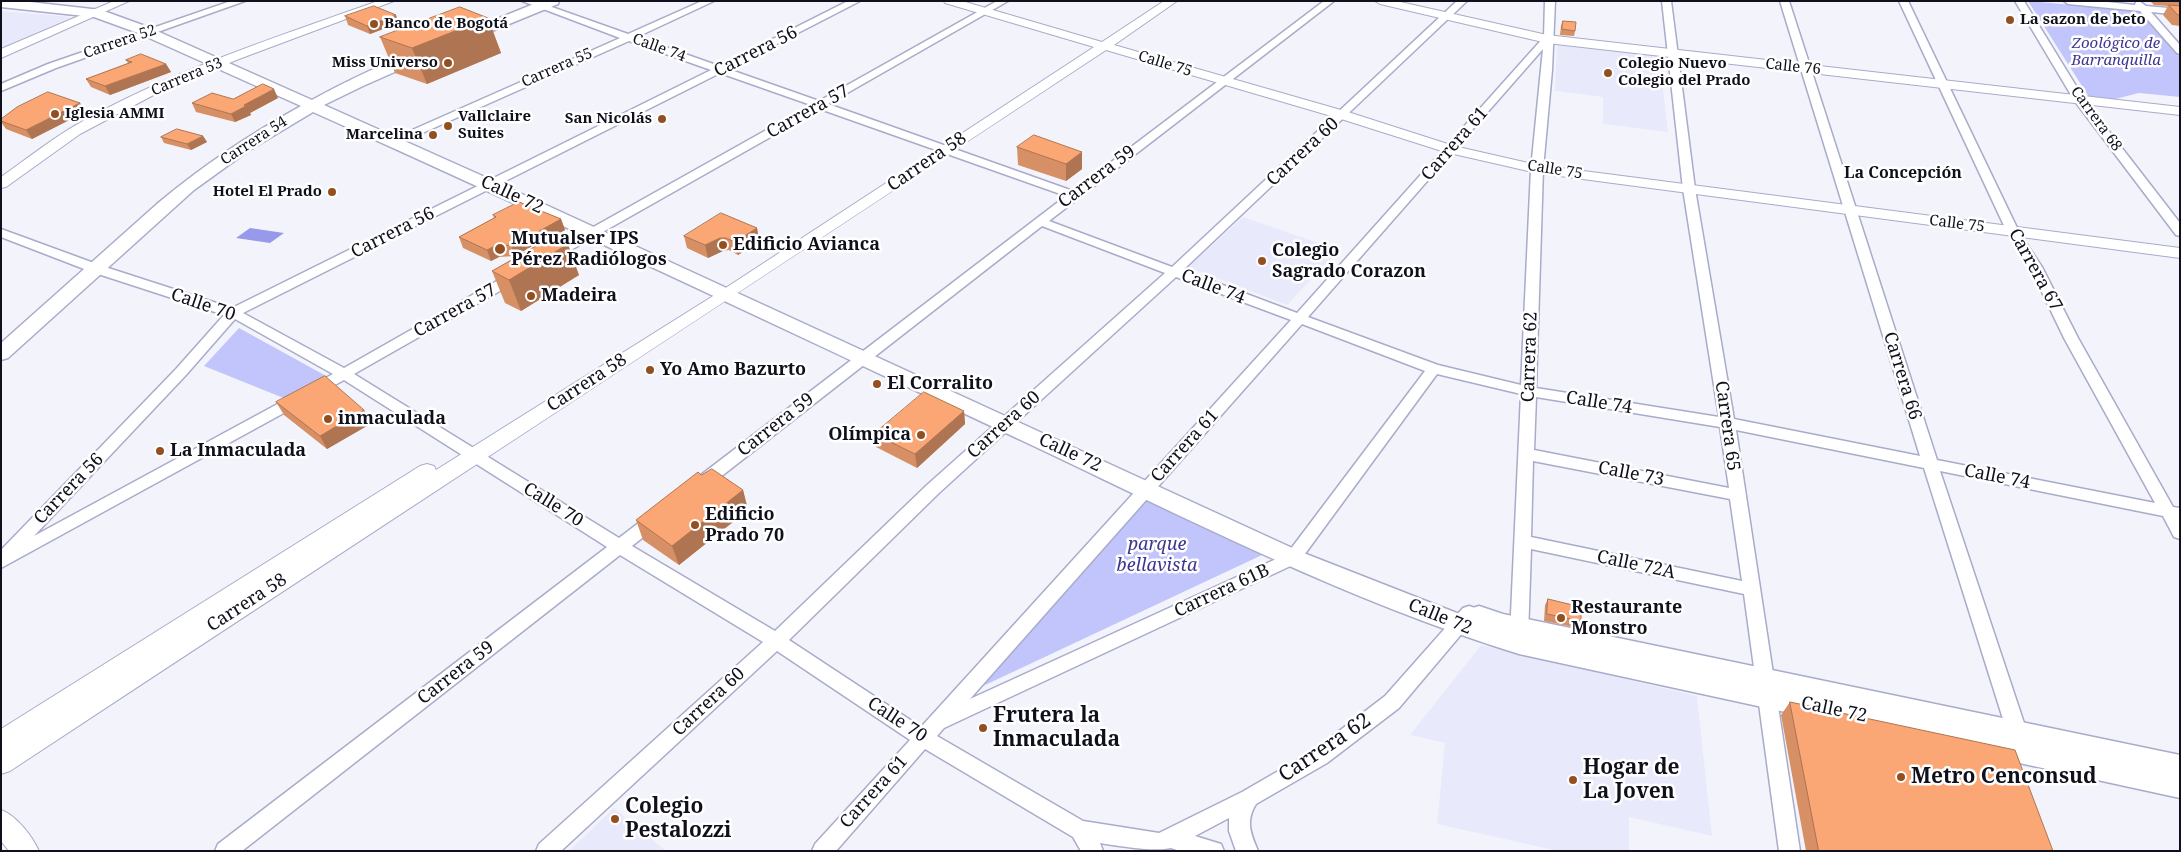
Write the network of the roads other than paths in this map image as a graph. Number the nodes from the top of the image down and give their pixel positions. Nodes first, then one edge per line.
1 (50, 1) edge
2 (124, 1) edge
3 (241, 1) edge
4 (389, 1) edge
5 (710, 1) edge
6 (856, 1) edge
7 (949, 1) edge
8 (1004, 1) edge
9 (1158, 1) edge
10 (1172, 1) edge
11 (1330, 1) edge
12 (1380, 1) edge
13 (1463, 1) edge
14 (1550, 1) edge
15 (1666, 1) edge
16 (1784, 1) edge
17 (1903, 1) edge
18 (2020, 1) edge
19 (2068, 1) edge
20 (2, 2) edge
21 (537, 3) edge
22 (2139, 5) edge
23 (102, 10) junction
24 (986, 12) junction
25 (2180, 12) edge
26 (1445, 17) junction
27 (162, 28) junction
28 (148, 33) junction
29 (455, 37) edge
30 (627, 37) junction
31 (1547, 40) junction
32 (1099, 44) junction
33 (425, 48) edge
34 (2180, 51) edge
35 (1, 54) edge
36 (1672, 54) junction
37 (231, 58) junction
38 (216, 64) junction
39 (1523, 65) junction
40 (1805, 69) junction
41 (720, 70) junction
42 (1547, 70) junction
43 (1222, 81) junction
44 (1943, 84) junction
45 (1, 88) edge
46 (313, 100) junction
47 (2079, 100) junction
48 (820, 105) junction
49 (2180, 111) edge
50 (1343, 115) junction
51 (405, 137) junction
52 (940, 148) junction
53 (1450, 149) junction
54 (1537, 169) junction
55 (495, 182) junction
56 (1, 184) edge
57 (1689, 189) junction
58 (1074, 195) junction
59 (1850, 210) junction
60 (1039, 221) junction
61 (598, 230) junction
62 (2013, 232) junction
63 (2180, 232) edge
64 (1, 233) edge
65 (2180, 254) edge
66 (90, 267) junction
67 (1174, 272) junction
68 (726, 287) junction
69 (233, 313) junction
70 (1299, 319) junction
71 (1, 337) edge
72 (869, 353) junction
73 (1, 354) edge
74 (1434, 370) junction
75 (344, 374) junction
76 (1528, 391) junction
77 (1011, 419) junction
78 (1727, 423) junction
79 (469, 451) junction
80 (1526, 454) junction
81 (1930, 464) junction
82 (1150, 484) junction
83 (689, 492) edge
84 (1737, 495) junction
85 (58, 502) junction
86 (666, 510) edge
87 (2173, 512) edge
88 (87, 514) junction
89 (2180, 533) edge
90 (1522, 541) junction
91 (619, 546) junction
92 (1297, 552) junction
93 (1, 561) edge
94 (1750, 589) junction
95 (1464, 618) junction
96 (1519, 636) junction
97 (776, 641) junction
98 (1765, 688) junction
99 (936, 723) junction
100 (923, 738) junction
101 (2020, 741) junction
102 (2, 746) edge
103 (2180, 767) edge
104 (2180, 785) edge
105 (1249, 798) junction
106 (1, 822) edge
107 (1080, 830) junction
108 (1161, 844) edge
109 (26, 851) edge
110 (225, 851) edge
111 (546, 851) edge
112 (822, 851) edge
113 (1093, 851) edge
114 (1214, 851) edge
115 (1248, 851) edge
116 (1790, 851) edge

1 - 23 main road, Calle 72
2 - 23 street
3 - 27 street, Carrera 52
4 - 37 street, Carrera 53
5 - 30 street, Carrera 55
6 - 41 street, Carrera 56
7 - 24 street, Calle 75
8 - 24 street, Carrera 57
9 - 32 street, Carrera 58
10 - 32 street, Carrera 58
11 - 43 street, Carrera 59
12 - 26 street, Calle 76
13 - 26 street, Carrera 60
14 - 31 street, Carrera 62
15 - 36 street, Carrera 65
16 - 40 street, Carrera 66
17 - 44 street, Carrera 67
18 - 47 street, Carrera 68
19 - 22 street
20 - 23 main road, Calle 72
21 - 29 main road
21 - 30 street, Calle 74
22 - 25 street
22 - 34 street
23 - 27 main road, Calle 72
23 - 28 main road, Calle 72
23 - 35 street
24 - 32 street, Calle 75
24 - 48 street, Carrera 57
26 - 31 street, Calle 76
26 - 50 street, Carrera 60
27 - 28 street, Carrera 52
27 - 37 main road, Calle 72
28 - 38 main road, Calle 72
28 - 45 street, Carrera 52
30 - 41 street, Calle 74
30 - 51 street, Carrera 55
31 - 36 street, Calle 76
31 - 39 street, Carrera 61
31 - 42 street, Carrera 62
32 - 43 street, Calle 75
32 - 52 street, Carrera 58
33 - 46 main road, Carrera 54
36 - 40 street, Calle 76
36 - 57 street, Carrera 65
37 - 38 street, Carrera 53
37 - 46 main road, Calle 72
38 - 46 main road, Calle 72
38 - 56 street, Carrera 53
39 - 42 street
39 - 53 street, Carrera 61
40 - 44 street, Calle 76
40 - 59 street, Carrera 66
41 - 48 street, Calle 74
41 - 55 street, Carrera 56
42 - 54 street, Carrera 62
43 - 50 street, Calle 75
43 - 58 street, Carrera 59
44 - 47 street, Calle 76
44 - 62 street, Carrera 67
46 - 51 main road, Calle 72
46 - 55 main road, Calle 72
46 - 66 main road, Carrera 54
47 - 49 street, Calle 76
47 - 63 street, Carrera 68
48 - 52 street, Calle 74
48 - 61 street, Carrera 57
50 - 53 street, Calle 75
50 - 67 street, Carrera 60
51 - 55 main road, Calle 72
52 - 58 street, Calle 74
52 - 68 street, Carrera 58
53 - 54 street, Calle 75
53 - 70 street, Carrera 61
54 - 57 street, Calle 75
54 - 76 street, Carrera 62
55 - 61 main road, Calle 72
55 - 69 street, Carrera 56
57 - 59 street, Calle 75
57 - 78 street, Carrera 65
58 - 60 street, Carrera 59
59 - 62 street, Calle 75
59 - 81 street, Carrera 66
60 - 67 street, Calle 74
60 - 72 street, Carrera 59
61 - 68 main road, Calle 72
61 - 75 street, Carrera 57
62 - 65 street, Calle 75
62 - 87 street, Carrera 67
64 - 66 street, Calle 70
66 - 69 street, Calle 70
66 - 71 main road, Carrera 54
66 - 73 main road, Carrera 54
67 - 70 street, Calle 74
67 - 77 street, Carrera 60
68 - 72 main road, Calle 72
68 - 79 street, Carrera 58
69 - 75 street, Calle 70
69 - 85 street, Carrera 56
70 - 74 street, Calle 74
70 - 82 street, Carrera 61
72 - 77 main road, Calle 72
72 - 83 street, Carrera 59
74 - 76 street, Calle 74
74 - 92 street, Carrera 61B
75 - 79 street, Calle 70
75 - 88 street, Carrera 57
76 - 78 street, Calle 74
76 - 80 street, Carrera 62
77 - 82 main road, Calle 72
77 - 97 street, Carrera 60
78 - 81 street, Calle 74
78 - 84 street, Carrera 65
79 - 91 street, Calle 70
79 - 102 street, Carrera 58
80 - 84 street, Calle 73
80 - 90 street, Carrera 62
81 - 87 street, Calle 74
81 - 101 street, Carrera 66
82 - 92 main road, Calle 72
82 - 99 street, Carrera 61
84 - 94 street, Carrera 65
85 - 88 street, Carrera 57
85 - 93 street, Carrera 56
86 - 91 street, Carrera 59
87 - 89 street, Carrera 67
88 - 93 street, Carrera 57
90 - 94 street, Calle 72A
90 - 96 street, Carrera 62
91 - 97 street, Calle 70
91 - 110 street, Carrera 59
92 - 95 main road, Calle 72
92 - 99 street, Carrera 61B
94 - 98 street, Carrera 65
95 - 96 main road, Calle 72
95 - 105 street, Carrera 62
96 - 98 main road, Calle 72
97 - 100 street, Calle 70
97 - 111 street, Carrera 60
98 - 101 main road, Calle 72
98 - 116 street, Carrera 65
99 - 100 street, Carrera 61
100 - 107 street, Calle 70
100 - 112 street, Carrera 61
101 - 103 main road, Calle 72
101 - 104 main road, Calle 72
105 - 108 street, Carrera 62
105 - 115 street
106 - 109 street
107 - 108 street, Calle 70
107 - 113 street, Calle 70
108 - 114 street, Calle 70

